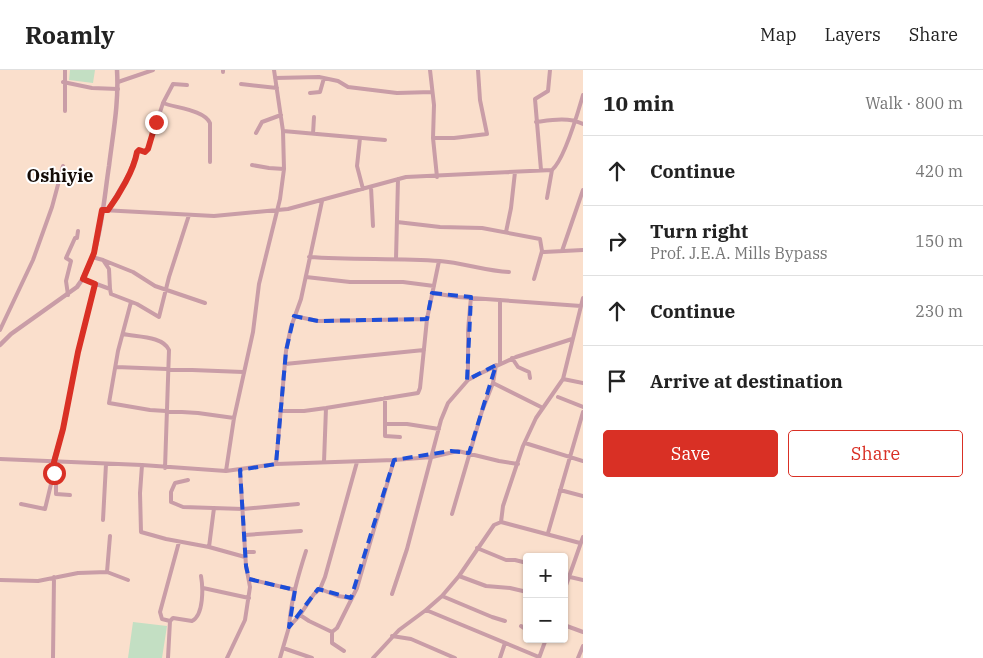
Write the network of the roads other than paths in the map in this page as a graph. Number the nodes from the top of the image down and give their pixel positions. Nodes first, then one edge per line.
1 (65, 70) edge
2 (117, 70) edge
3 (153, 70) edge
4 (274, 70) edge
5 (430, 70) edge
6 (478, 70) edge
7 (550, 70) edge
8 (275, 78) junction
9 (324, 78) junction
10 (63, 82) junction
11 (118, 82) junction
12 (241, 84) dead end
13 (187, 85) dead end
14 (277, 88) junction
15 (118, 89) junction
16 (432, 92) junction
17 (310, 93) dead end
18 (583, 95) edge
19 (163, 103) junction
20 (64, 112) dead end
21 (281, 115) junction
22 (314, 117) dead end
23 (575, 120) junction
24 (536, 122) junction
25 (583, 124) edge
26 (282, 131) junction
27 (256, 133) dead end
28 (313, 134) junction
29 (360, 138) junction
30 (433, 138) junction
31 (386, 140) dead end
32 (210, 162) dead end
33 (252, 165) dead end
34 (63, 166) dead end
35 (284, 169) junction
36 (541, 170) junction
37 (552, 170) junction
38 (514, 172) junction
39 (437, 177) junction
40 (398, 179) junction
41 (371, 187) junction
42 (363, 189) junction
43 (583, 190) edge
44 (547, 198) dead end
45 (322, 201) junction
46 (278, 209) junction
47 (102, 210) junction
48 (108, 210) junction
49 (189, 215) junction
50 (397, 222) junction
51 (373, 226) dead end
52 (78, 231) dead end
53 (506, 232) junction
54 (583, 250) edge
55 (542, 251) junction
56 (562, 251) junction
57 (92, 257) junction
58 (309, 257) junction
59 (396, 259) junction
60 (103, 260) junction
61 (439, 261) junction
62 (509, 272) dead end
63 (306, 277) junction
64 (83, 279) junction
65 (534, 279) dead end
66 (95, 284) junction
67 (434, 286) junction
68 (110, 289) junction
69 (166, 290) junction
70 (432, 293) junction
71 (68, 295) junction
72 (471, 298) junction
73 (583, 298) edge
74 (500, 300) junction
75 (131, 302) junction
76 (205, 303) dead end
77 (580, 306) junction
78 (294, 316) junction
79 (427, 319) junction
80 (0, 330) edge
81 (123, 334) junction
82 (572, 339) junction
83 (0, 345) edge
84 (424, 350) junction
85 (512, 358) junction
86 (285, 364) junction
87 (498, 364) junction
88 (116, 367) junction
89 (169, 370) junction
90 (243, 372) junction
91 (530, 378) dead end
92 (564, 379) junction
93 (468, 380) junction
94 (583, 383) edge
95 (493, 384) junction
96 (558, 397) dead end
97 (385, 398) junction
98 (583, 407) edge
99 (326, 408) junction
100 (543, 408) junction
101 (167, 411) junction
102 (280, 411) junction
103 (583, 412) edge
104 (234, 418) junction
105 (582, 423) edge
106 (385, 424) junction
107 (439, 429) junction
108 (400, 437) dead end
109 (525, 443) junction
110 (469, 453) junction
111 (432, 457) junction
112 (569, 457) junction
113 (0, 459) edge
114 (394, 460) junction
115 (583, 461) edge
116 (54, 462) junction
117 (324, 462) junction
118 (356, 462) junction
119 (106, 464) junction
120 (276, 464) junction
121 (518, 464) junction
122 (142, 465) junction
123 (165, 468) junction
124 (240, 470) junction
125 (226, 471) junction
126 (52, 480) junction
127 (188, 480) dead end
128 (560, 490) junction
129 (70, 495) dead end
130 (583, 496) edge
131 (21, 504) dead end
132 (298, 504) dead end
133 (214, 508) junction
134 (243, 509) junction
135 (452, 514) dead end
136 (103, 520) dead end
137 (501, 522) junction
138 (301, 531) dead end
139 (548, 533) junction
140 (244, 535) junction
141 (110, 536) dead end
142 (582, 540) edge
143 (179, 542) junction
144 (208, 547) junction
145 (477, 548) junction
146 (306, 551) dead end
147 (254, 552) dead end
148 (245, 555) junction
149 (523, 563) edge
150 (107, 572) junction
151 (201, 576) dead end
152 (459, 576) junction
153 (54, 577) junction
154 (570, 577) junction
155 (249, 579) junction
156 (0, 580) edge
157 (128, 580) dead end
158 (583, 580) edge
159 (568, 582) edge
160 (203, 588) junction
161 (320, 589) junction
162 (295, 590) junction
163 (523, 591) edge
164 (392, 594) dead end
165 (442, 596) junction
166 (249, 598) junction
167 (351, 598) junction
168 (426, 610) junction
169 (300, 615) junction
170 (170, 621) junction
171 (505, 621) dead end
172 (568, 626) edge
173 (289, 627) junction
174 (332, 632) junction
175 (583, 632) edge
176 (392, 636) junction
177 (505, 643) junction
178 (545, 643) edge
179 (583, 646) edge
180 (283, 648) junction
181 (344, 651) dead end
182 (582, 653) edge
183 (53, 658) edge
184 (168, 658) edge
185 (227, 658) edge
186 (280, 658) edge
187 (312, 658) edge
188 (373, 658) edge
189 (455, 658) edge
190 (500, 658) edge
191 (539, 658) edge
192 (578, 658) edge

1 - 10 street
2 - 11 street
3 - 11 street
4 - 8 street
5 - 16 street
6 - 30 street
7 - 24 street
8 - 9 street
8 - 14 street
9 - 16 street
9 - 17 street
10 - 15 street
10 - 20 street
11 - 15 street
12 - 14 street
13 - 19 street
14 - 21 street
15 - 47 street
16 - 30 street
18 - 23 street
19 - 32 street
19 - 48 street
21 - 26 street
21 - 27 street
22 - 28 street
23 - 24 street
23 - 25 street
23 - 37 street
24 - 36 street
26 - 28 street
26 - 35 street
28 - 29 street
29 - 31 street
29 - 42 street
30 - 39 street
33 - 35 street
34 - 80 street
35 - 46 street
36 - 37 street
36 - 38 street
37 - 44 street
38 - 39 street
38 - 53 street
39 - 40 street
40 - 41 street
40 - 50 street
41 - 42 street
41 - 51 street
42 - 45 street
43 - 56 street
45 - 46 street
45 - 58 street
46 - 49 street
46 - 90 street
47 - 48 street
47 - 57 street
48 - 49 street
49 - 69 street
50 - 53 street
50 - 59 street
52 - 71 street
53 - 55 street
54 - 56 street
55 - 56 street
55 - 65 street
57 - 60 street
57 - 64 street
58 - 59 street
58 - 63 street
59 - 61 street
60 - 68 street
60 - 69 street
61 - 62 street
61 - 67 street
63 - 67 street
63 - 78 street
64 - 66 street
64 - 71 street
66 - 68 street
66 - 116 street
67 - 70 street
68 - 75 street
69 - 75 street
69 - 76 street
70 - 72 street
70 - 79 street
71 - 83 street
72 - 74 street
72 - 93 street
73 - 77 street
74 - 77 street
74 - 87 street
75 - 81 street
77 - 82 street
78 - 79 street
78 - 86 street
79 - 84 street
81 - 88 street
81 - 89 street
82 - 85 street
82 - 92 street
84 - 86 street
84 - 97 street
85 - 87 street
85 - 91 street
86 - 102 street
87 - 93 street
87 - 95 street
88 - 89 street
88 - 101 street
89 - 90 street
89 - 101 street
90 - 104 street
92 - 94 street
92 - 100 street
93 - 107 street
95 - 100 street
95 - 110 street
96 - 98 street
97 - 99 street
97 - 106 street
99 - 102 street
99 - 117 street
100 - 109 street
101 - 104 street
101 - 123 street
102 - 120 street
103 - 105 street
104 - 125 street
105 - 112 street
106 - 107 street
106 - 108 street
107 - 111 street
109 - 112 street
109 - 121 street
110 - 111 street
110 - 121 street
110 - 135 street
111 - 114 street
111 - 164 street
112 - 115 street
112 - 128 street
113 - 116 street
114 - 118 street
114 - 167 street
116 - 119 street
116 - 126 street
117 - 118 street
117 - 120 street
118 - 161 street
119 - 122 street
119 - 136 street
120 - 124 street
121 - 137 street
122 - 123 street
122 - 143 street
123 - 125 street
124 - 125 street
124 - 134 street
126 - 129 street
126 - 131 street
127 - 133 street
128 - 130 street
128 - 139 street
132 - 134 street
133 - 134 street
133 - 144 street
134 - 140 street
137 - 139 street
137 - 145 street
138 - 140 street
139 - 142 street
140 - 148 street
141 - 150 street
142 - 154 street
143 - 144 street
143 - 170 street
144 - 148 street
145 - 149 street
145 - 152 street
146 - 162 street
147 - 148 street
148 - 155 street
150 - 153 street
150 - 157 street
151 - 160 street
152 - 163 street
152 - 165 street
153 - 156 street
153 - 183 street
154 - 158 street
154 - 159 street
155 - 162 street
155 - 166 street
160 - 166 street
160 - 170 street
161 - 167 street
161 - 169 street
162 - 173 street
165 - 168 street
165 - 171 street
166 - 185 street
167 - 174 street
168 - 176 street
168 - 177 street
169 - 173 street
169 - 174 street
170 - 184 street
172 - 175 street
173 - 180 street
174 - 181 street
176 - 188 street
176 - 189 street
177 - 190 street
177 - 191 street
178 - 191 street
179 - 182 street
180 - 186 street
180 - 187 street
182 - 192 street

